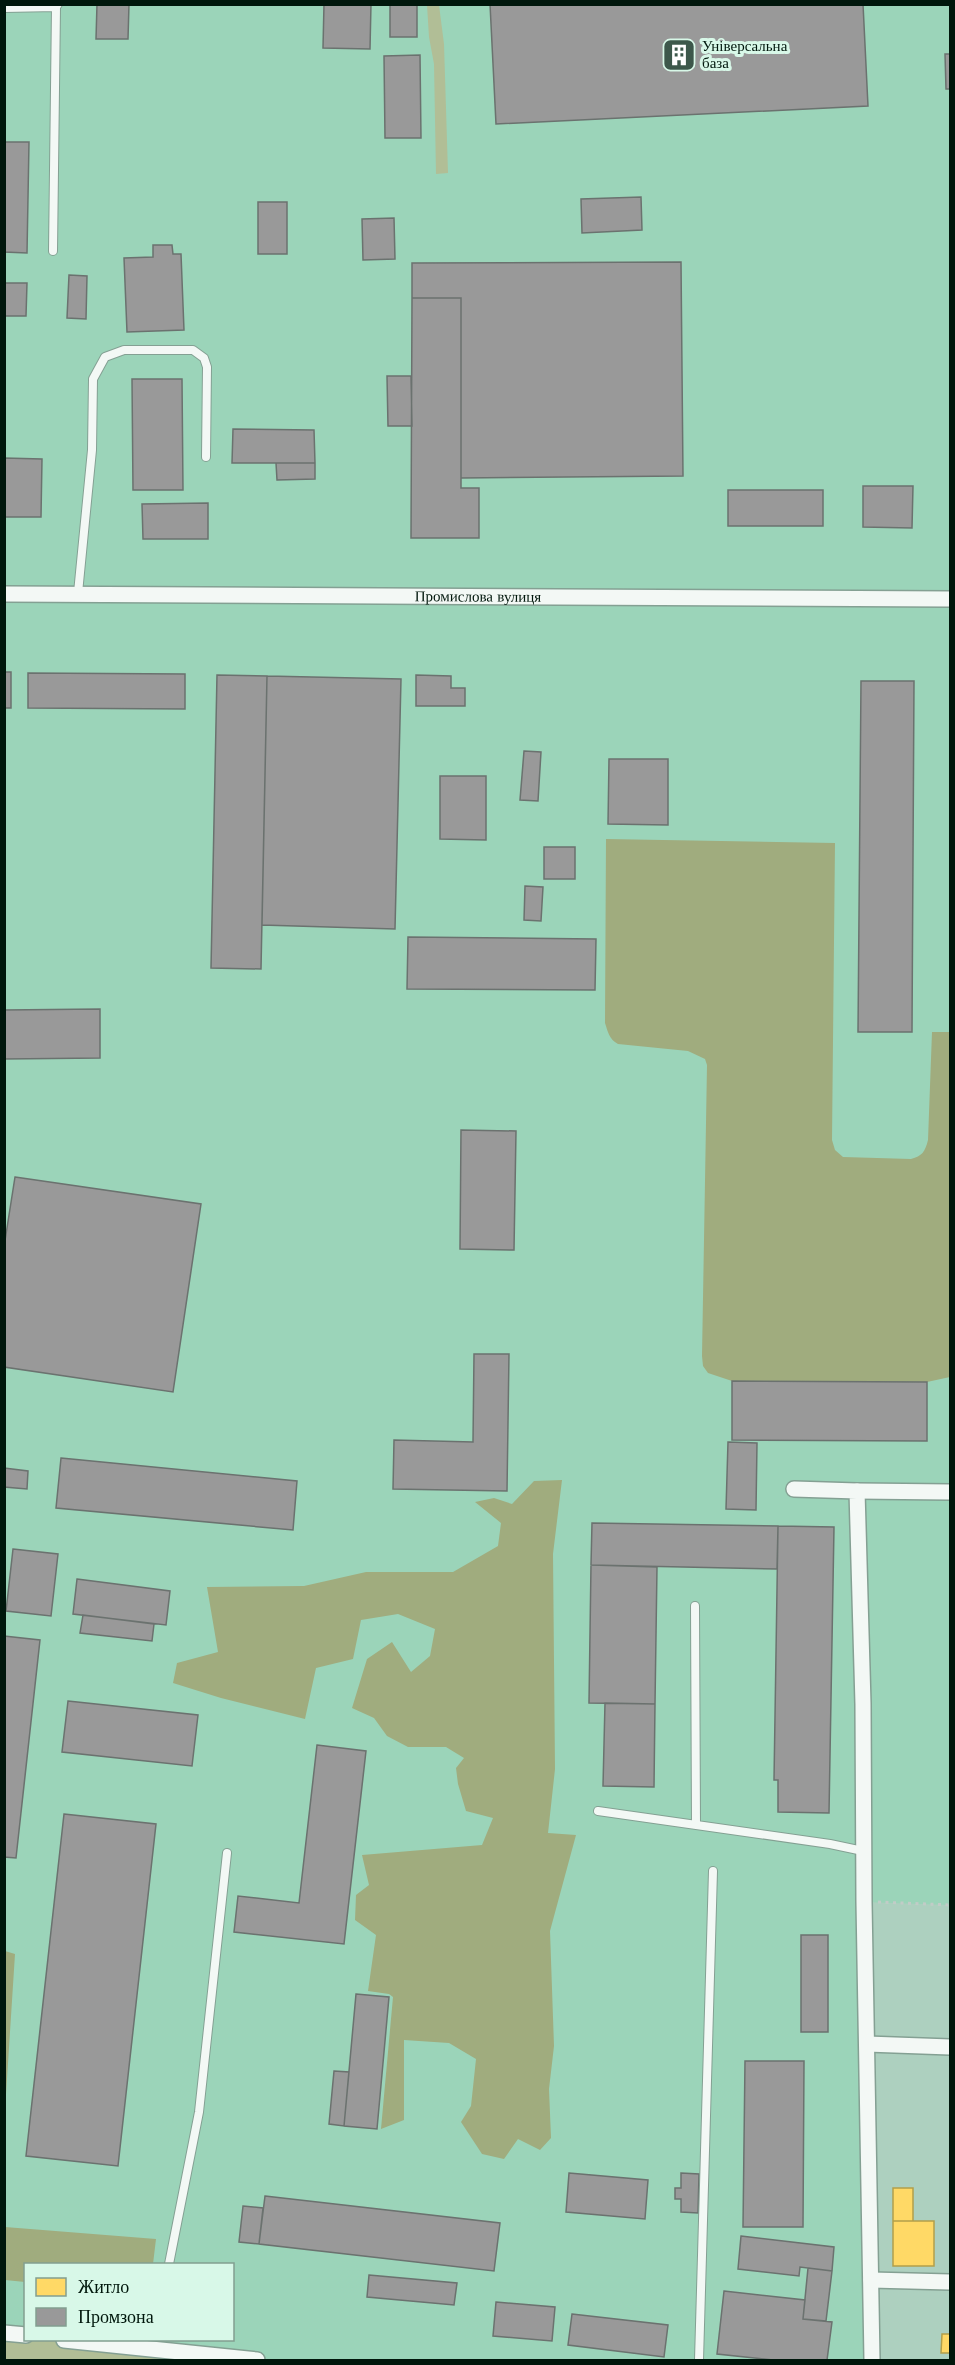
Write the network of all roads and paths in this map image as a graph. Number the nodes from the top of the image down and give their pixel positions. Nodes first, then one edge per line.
1 (57, 6) edge
2 (4, 8) edge
3 (52, 251) dead end
4 (206, 457) dead end
5 (78, 593) junction
6 (4, 594) edge
7 (951, 599) edge
8 (794, 1489) dead end
9 (857, 1491) junction
10 (951, 1492) edge
11 (695, 1606) dead end
12 (598, 1811) dead end
13 (696, 1825) junction
14 (863, 1851) junction
15 (227, 1853) dead end
16 (713, 1871) dead end
17 (864, 1902) junction
18 (951, 1905) edge
19 (867, 2044) junction
20 (951, 2047) edge
21 (169, 2263) edge
22 (871, 2280) junction
23 (951, 2282) edge
24 (4, 2333) edge
25 (24, 2336) edge
26 (86, 2341) edge
27 (154, 2344) edge
28 (257, 2361) edge
29 (699, 2361) edge
30 (872, 2361) edge

1 - 2 lane
1 - 3 lane
4 - 5 lane
5 - 6 street, Промислова вулиця
5 - 7 street, Промислова вулиця
8 - 9 street
9 - 10 street
9 - 14 street
11 - 13 lane
12 - 13 lane
13 - 14 lane
14 - 17 street
15 - 21 lane
16 - 29 lane
17 - 18 path
17 - 19 street
19 - 20 street
19 - 22 street
22 - 23 street
22 - 30 street
24 - 25 street
26 - 27 street
27 - 28 street

